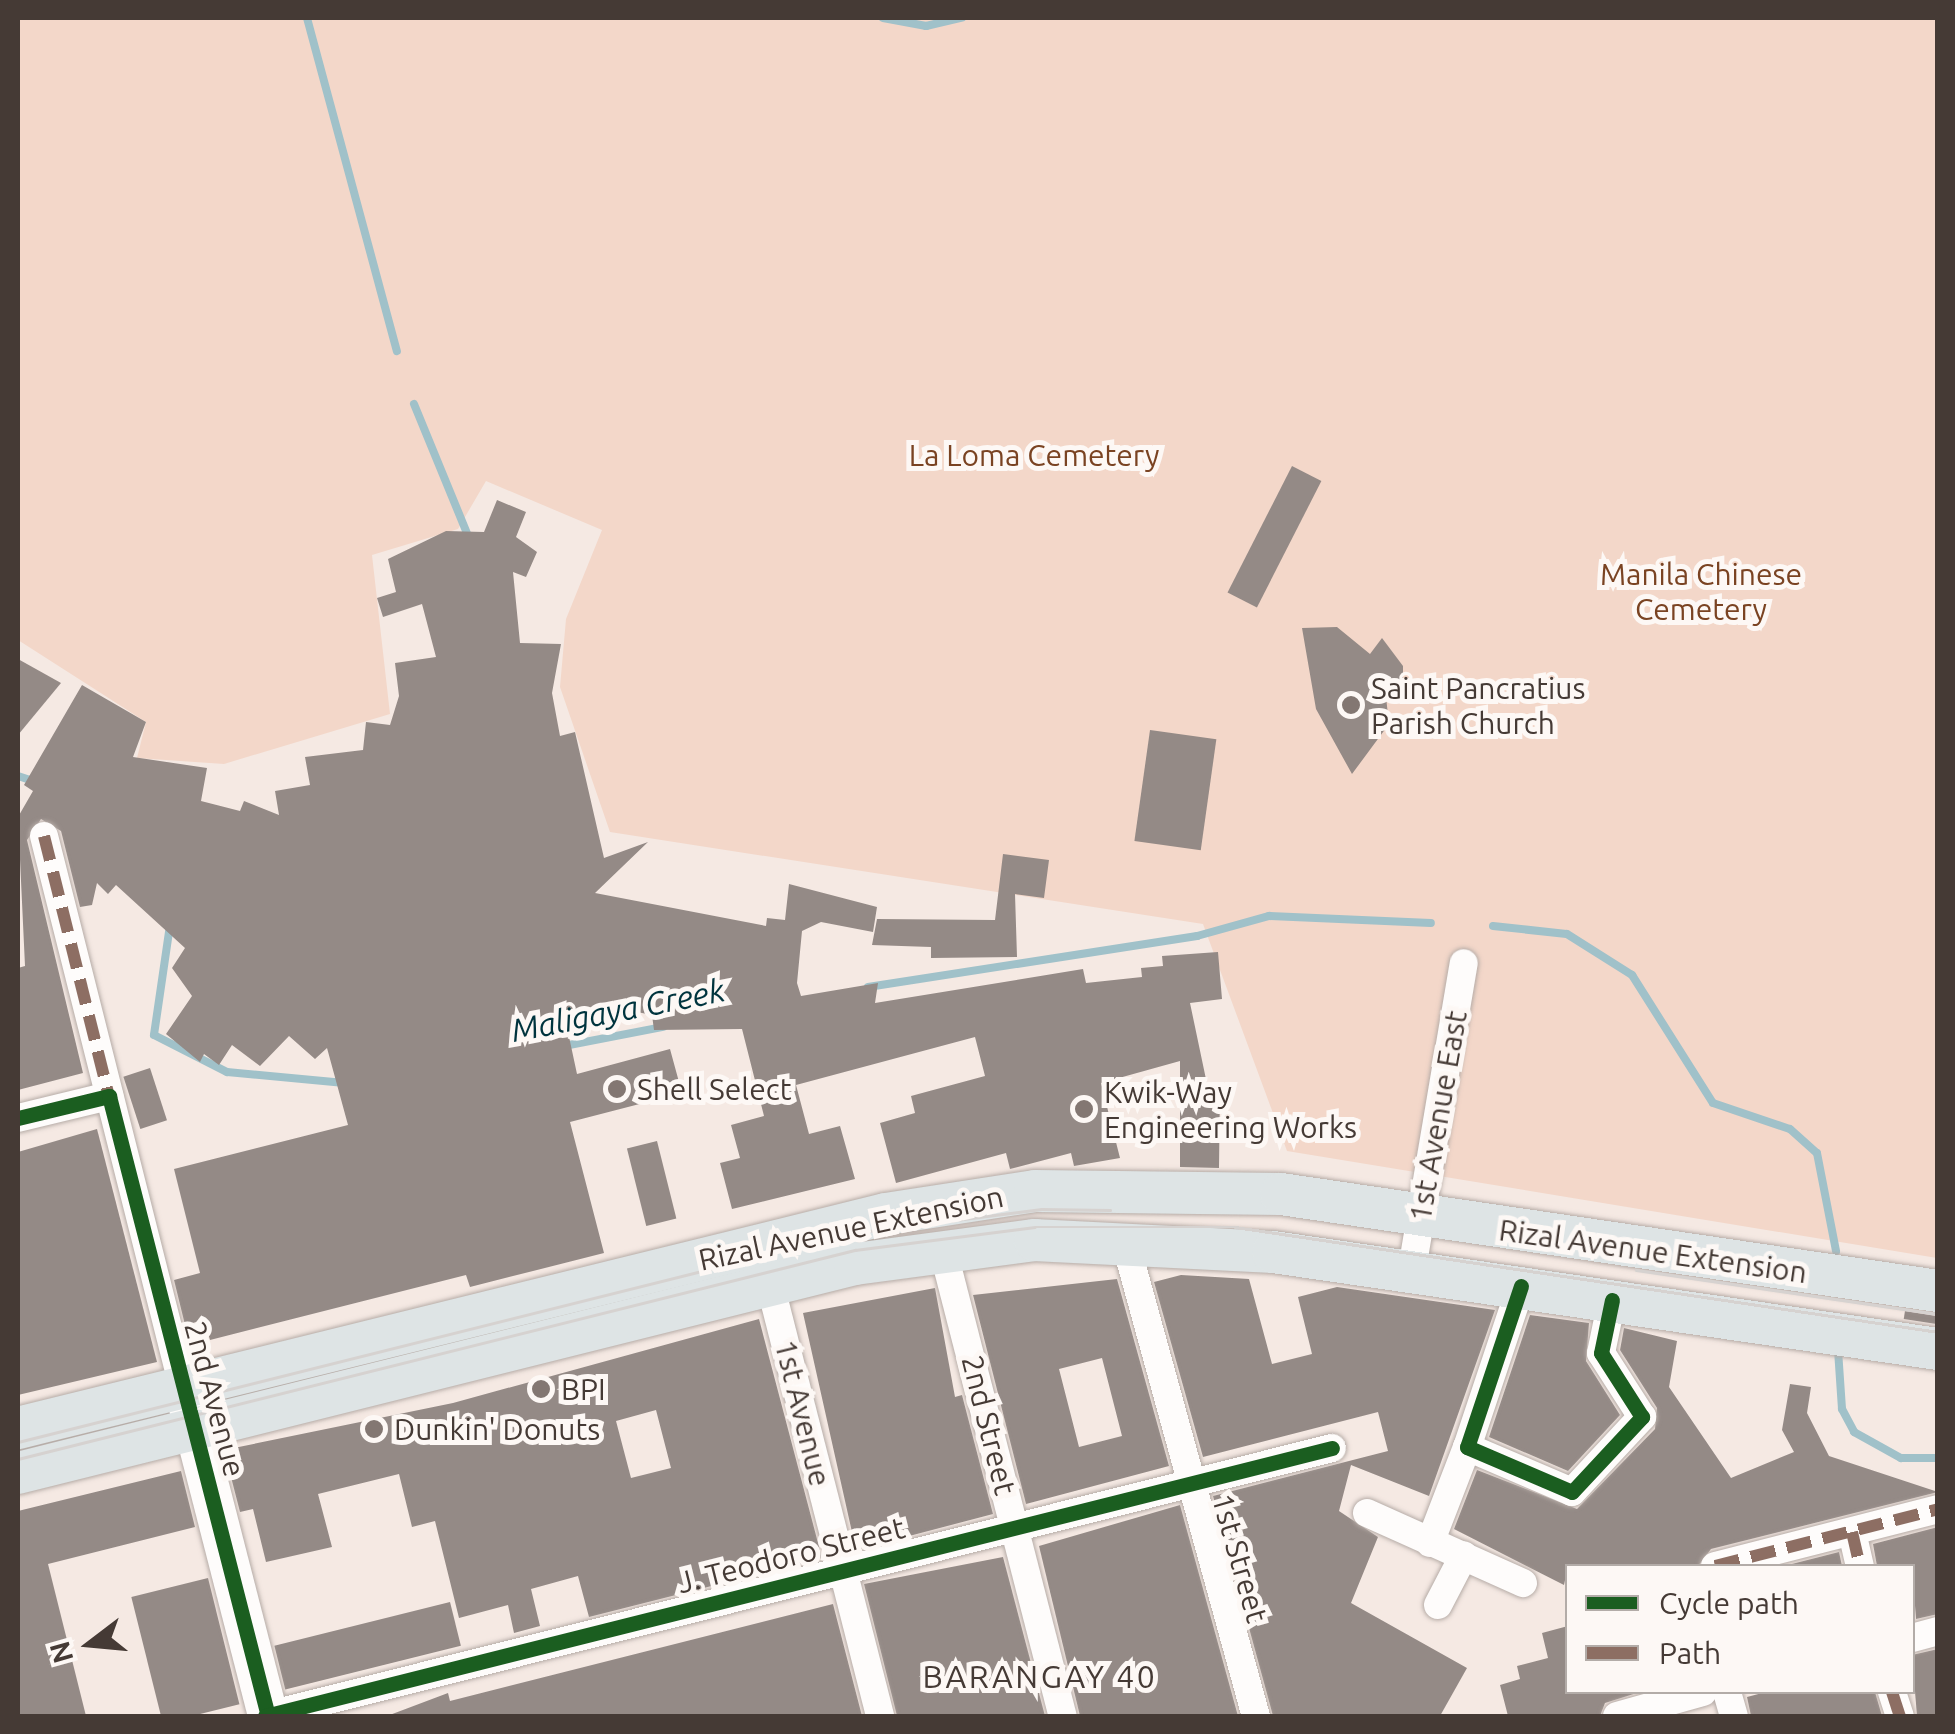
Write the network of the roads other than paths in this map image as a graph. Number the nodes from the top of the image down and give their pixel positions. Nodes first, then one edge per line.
1 (44, 836) dead end
2 (1464, 963) dead end
3 (109, 1096) junction
4 (18, 1118) edge
5 (1422, 1215) junction
6 (1125, 1241) junction
7 (943, 1250) junction
8 (1412, 1269) junction
9 (742, 1276) junction
10 (1521, 1286) junction
11 (1938, 1291) edge
12 (1612, 1300) junction
13 (1938, 1349) edge
14 (189, 1407) junction
15 (18, 1428) edge
16 (1467, 1447) junction
17 (1332, 1448) dead end
18 (18, 1473) edge
19 (1190, 1483) junction
20 (1938, 1510) edge
21 (1367, 1513) dead end
22 (1015, 1527) junction
23 (1852, 1532) junction
24 (1430, 1543) junction
25 (1464, 1554) junction
26 (1723, 1564) edge
27 (1860, 1564) edge
28 (843, 1570) junction
29 (1523, 1583) dead end
30 (1438, 1604) dead end
31 (1696, 1694) edge
32 (267, 1716) edge
33 (880, 1716) edge
34 (1063, 1716) edge
35 (1256, 1716) edge
36 (1617, 1716) edge

1 - 3 street, 2nd Avenue
2 - 5 street, 1st Avenue East
3 - 4 street
3 - 14 street, 2nd Avenue
5 - 8 street, 1st Avenue East
5 - 9 main road, Rizal Avenue Extension
5 - 11 main road, Rizal Avenue Extension
6 - 7 main road, Rizal Avenue Extension
6 - 8 main road, Rizal Avenue Extension
6 - 19 street, 1st Street
7 - 9 main road, Rizal Avenue Extension
7 - 22 street, 2nd Street
8 - 10 main road, Rizal Avenue Extension
9 - 14 main road, Rizal Avenue Extension
9 - 28 street, 1st Avenue
10 - 12 main road, Rizal Avenue Extension
10 - 16 street
12 - 13 main road, Rizal Avenue Extension
12 - 16 street
14 - 15 main road, Rizal Avenue Extension
14 - 18 main road, Rizal Avenue Extension
14 - 32 street, 2nd Avenue
16 - 24 street
17 - 19 street, J. Teodoro Street
19 - 22 street, J. Teodoro Street
19 - 35 street, 1st Street
20 - 23 street
21 - 24 street
22 - 28 street, J. Teodoro Street
22 - 34 street, 2nd Street
23 - 26 street
23 - 27 street
24 - 25 street
25 - 29 street
25 - 30 street
28 - 32 street, J. Teodoro Street
28 - 33 street, 1st Avenue
31 - 36 street

